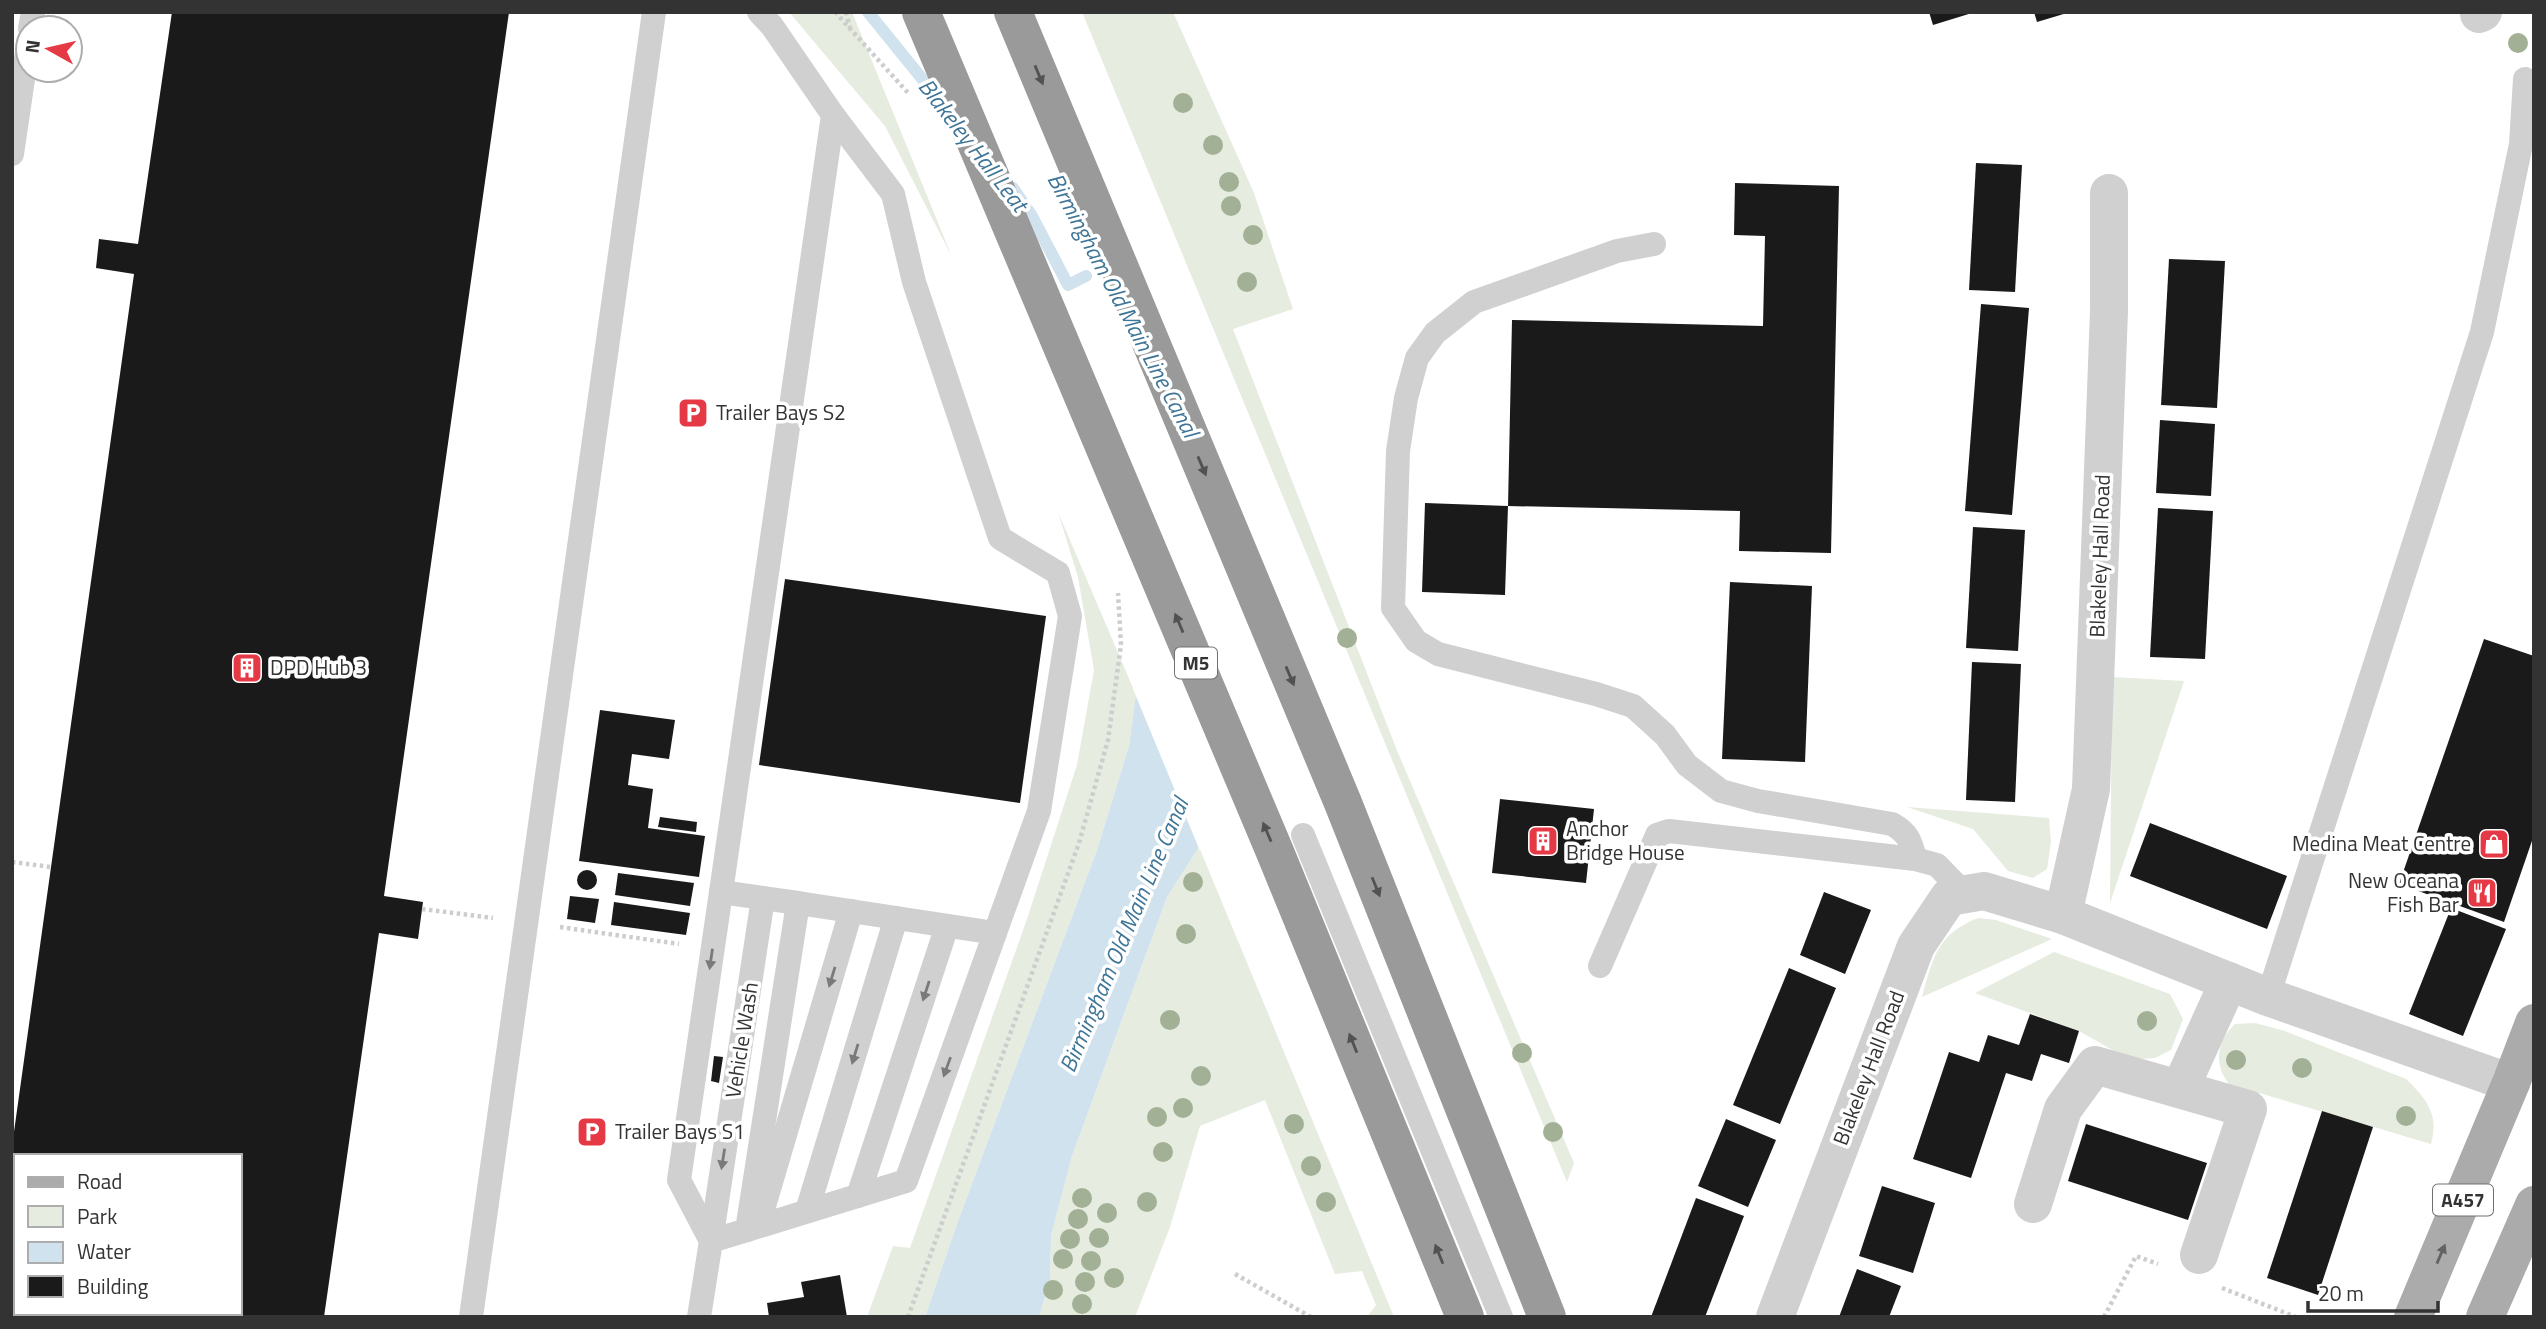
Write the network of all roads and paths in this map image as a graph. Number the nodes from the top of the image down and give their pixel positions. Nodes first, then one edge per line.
1 (654, 12) edge
2 (759, 12) edge
3 (835, 12) edge
4 (846, 12) edge
5 (921, 12) edge
6 (1013, 12) edge
7 (850, 30) junction
8 (2525, 79) dead end
9 (22, 84) edge
10 (916, 102) dead end
11 (833, 115) junction
12 (12, 154) edge
13 (2109, 193) dead end
14 (1654, 244) dead end
15 (1118, 590) dead end
16 (1303, 835) dead end
17 (1915, 859) junction
18 (12, 862) edge
19 (51, 867) dead end
20 (721, 892) junction
21 (1965, 894) junction
22 (763, 898) junction
23 (798, 903) junction
24 (422, 909) dead end
25 (851, 911) junction
26 (2063, 915) junction
27 (494, 918) dead end
28 (896, 918) junction
29 (947, 926) junction
30 (559, 927) dead end
31 (995, 933) junction
32 (686, 945) dead end
33 (1600, 966) dead end
34 (2229, 981) junction
35 (2268, 996) junction
36 (2534, 1023) edge
37 (2523, 1088) edge
38 (2180, 1089) junction
39 (858, 1196) junction
40 (2033, 1204) dead end
41 (2534, 1205) edge
42 (807, 1211) junction
43 (752, 1228) junction
44 (711, 1241) junction
45 (2199, 1255) dead end
46 (1236, 1274) dead end
47 (471, 1317) edge
48 (699, 1317) edge
49 (908, 1317) edge
50 (1311, 1317) edge
51 (1465, 1317) edge
52 (1501, 1317) edge
53 (1547, 1317) edge
54 (1775, 1317) edge
55 (2413, 1317) edge
56 (2485, 1317) edge

1 - 47 lane
2 - 11 lane
3 - 7 path
4 - 7 path
51 -> 5 highway, M5, bridge
6 -> 53 highway
7 - 10 path
8 - 35 lane
9 - 12 lane
11 - 20 lane, Vehicle Wash
11 - 31 lane
13 - 26 street, Blakeley Hall Road
14 - 17 lane
15 - 49 path
16 - 52 lane
17 - 21 lane
17 - 33 lane
18 - 19 path
20 - 22 lane
20 -> 44 lane, Vehicle Wash
21 - 26 street
21 - 54 street, Blakeley Hall Road
22 - 23 lane
22 -> 44 lane, Vehicle Wash
23 - 25 lane
23 - 43 lane
24 - 27 path
25 - 28 lane
25 -> 43 lane
26 - 34 street
28 - 29 lane
28 -> 42 lane
29 - 31 lane
29 -> 39 lane
30 - 32 path
31 -> 39 lane
34 - 35 street
34 - 38 street
35 - 37 street
36 - 37 main road, A457
55 -> 37 main road, A457
38 - 40 street
38 - 45 street
39 - 42 lane
41 - 56 main road
42 - 43 lane
43 - 44 lane
44 - 48 lane
46 - 50 path

